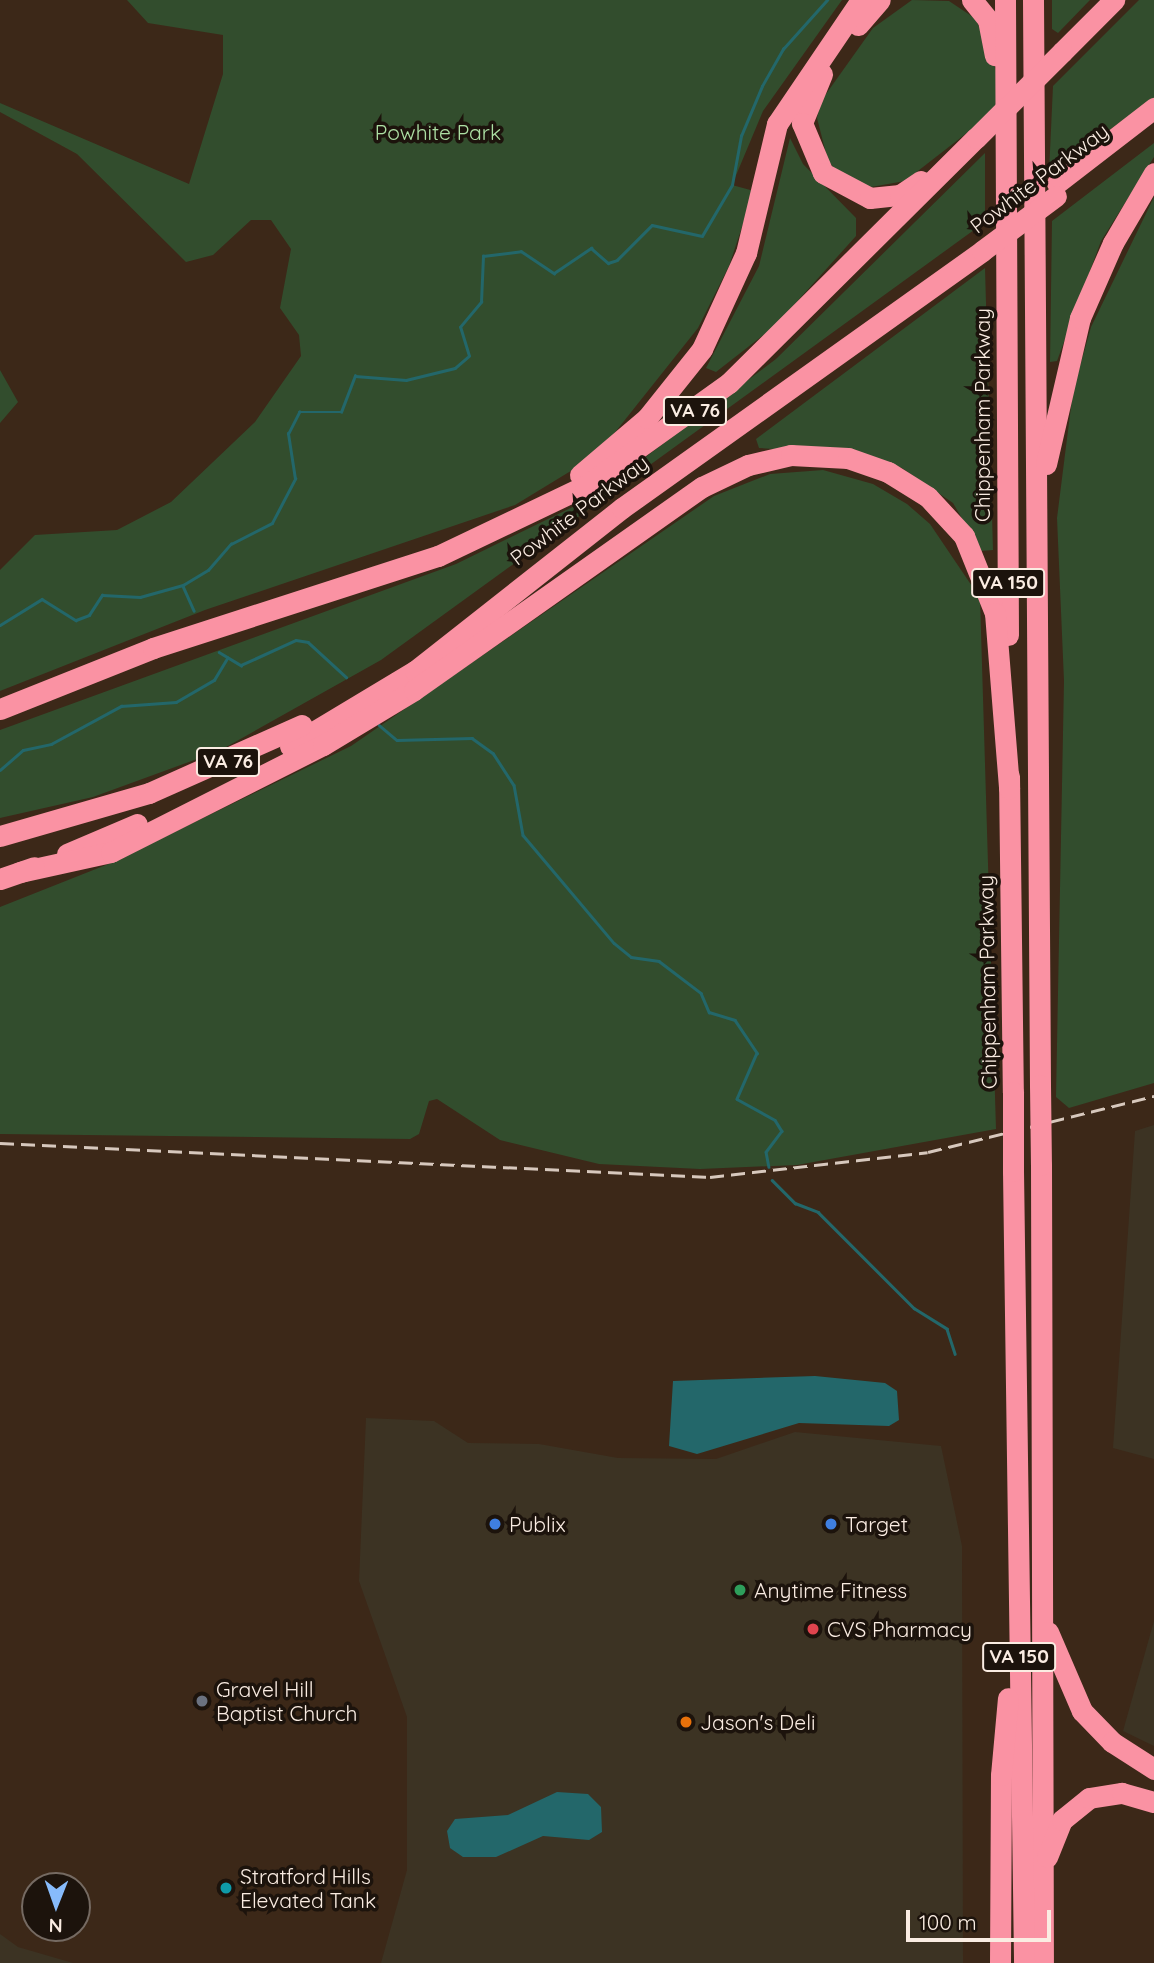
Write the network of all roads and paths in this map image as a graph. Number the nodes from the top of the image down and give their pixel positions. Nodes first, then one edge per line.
1 (861, 0) edge
2 (880, 0) edge
3 (972, 0) edge
4 (1005, 0) edge
5 (1033, 0) edge
6 (1111, 0) edge
7 (1154, 108) edge
8 (1154, 122) edge
9 (974, 140) junction
10 (1154, 173) edge
11 (1056, 190) junction
12 (1005, 198) junction
13 (351, 585) junction
14 (438, 646) junction
15 (0, 709) edge
16 (1009, 788) junction
17 (1038, 788) junction
18 (0, 836) edge
19 (10, 876) edge
20 (1043, 1614) junction
21 (1019, 1663) junction
22 (1154, 1769) edge
23 (1154, 1802) edge
24 (1041, 1872) junction
25 (1000, 1963) edge
26 (1024, 1963) edge
27 (1043, 1963) edge

1 - 13 highway
2 - 9 highway
3 - 12 highway
4 - 12 highway, Chippenham Parkway / VA 150
5 - 17 highway, VA 150
6 - 9 highway, Powhite Parkway / VA 76, bridge
7 - 11 highway
8 - 11 highway, Powhite Parkway / VA 76
9 - 13 highway, Powhite Parkway / VA 76
10 - 17 highway
11 - 14 highway, Powhite Parkway / VA 76, bridge
12 - 16 highway, Chippenham Parkway / VA 150
13 - 15 highway, Powhite Parkway / VA 76
14 - 18 highway, VA 76
14 - 19 highway, Powhite Parkway / VA 76
16 - 19 highway
16 - 21 highway, Chippenham Parkway / VA 150, bridge
17 - 20 highway, VA 150, bridge
20 - 22 highway
20 - 24 highway, VA 150
21 - 25 highway
21 - 26 highway, Chippenham Parkway / VA 150
23 - 24 highway
24 - 27 highway, VA 150

